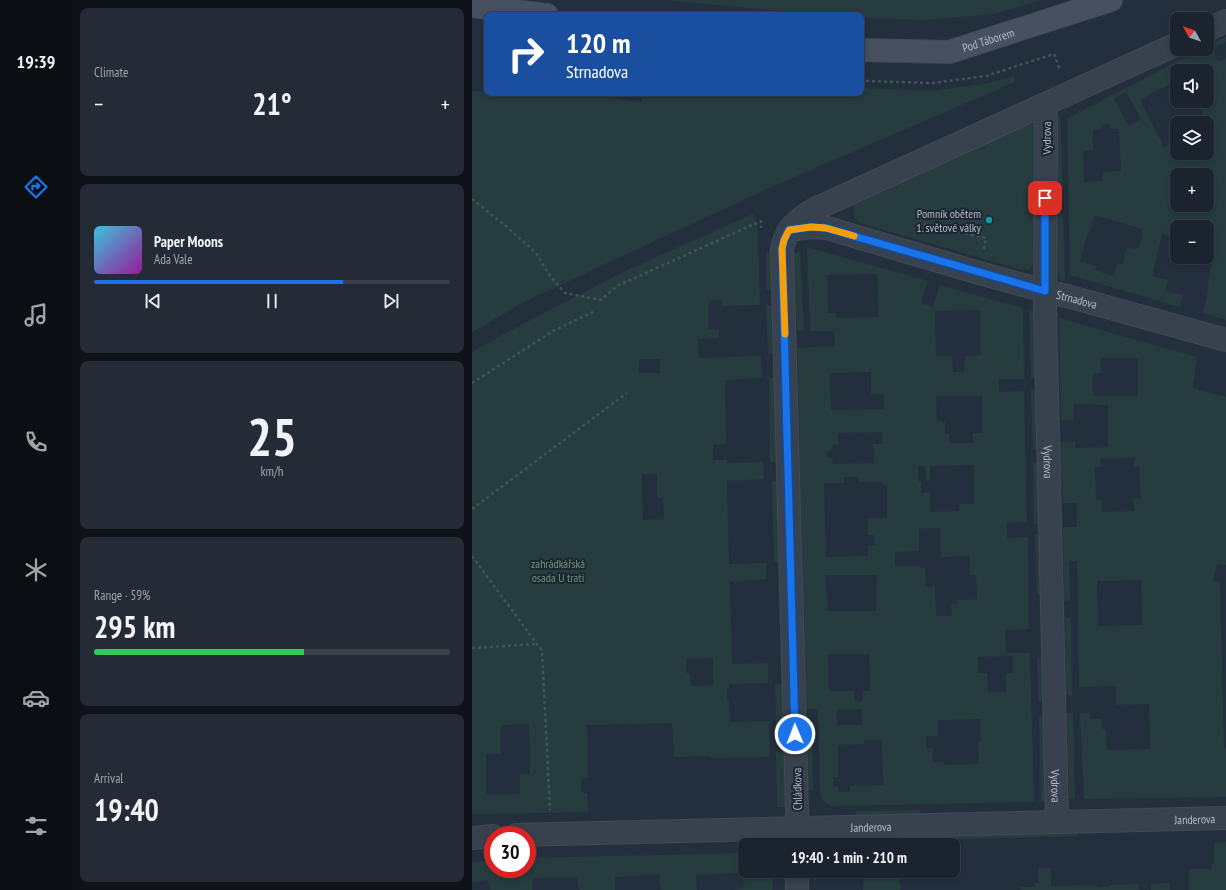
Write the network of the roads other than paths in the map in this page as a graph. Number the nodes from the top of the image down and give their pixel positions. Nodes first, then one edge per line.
1 (1111, 0) edge
2 (472, 6) edge
3 (522, 12) edge
4 (1226, 21) edge
5 (1214, 27) edge
6 (1170, 47) edge
7 (864, 50) edge
8 (1046, 104) junction
9 (789, 230) junction
10 (1045, 291) junction
11 (1226, 340) edge
12 (1226, 818) edge
13 (1057, 821) junction
14 (536, 834) edge
15 (484, 837) edge
16 (797, 837) edge
17 (472, 838) edge
18 (797, 878) edge
19 (798, 890) edge

1 - 7 main road, Pod Táborem
2 - 3 main road
4 - 5 street
6 - 8 street, Vydrova
8 - 9 street, Vydrova
8 - 10 street, Vydrova
9 - 10 street, Strnadova
9 - 16 street, Chládkova
10 - 11 street, Strnadova
10 - 13 street, Vydrova
12 - 13 street, Janderova
13 - 16 street, Janderova
14 - 16 street, Janderova
15 - 17 street
18 - 19 street

